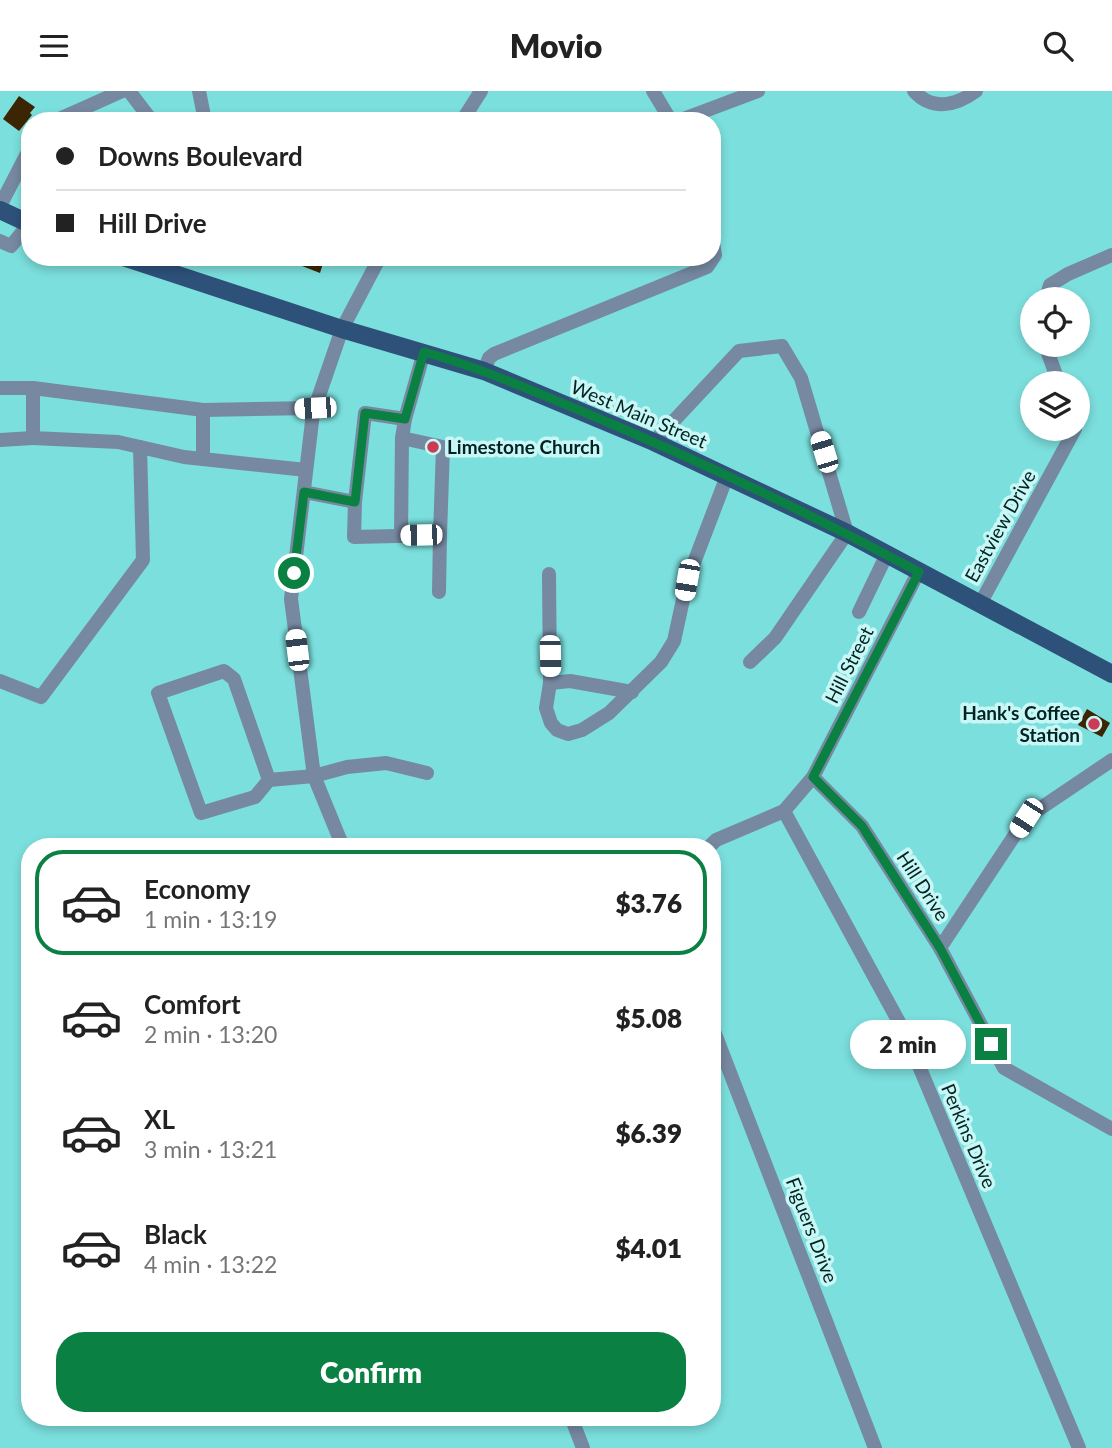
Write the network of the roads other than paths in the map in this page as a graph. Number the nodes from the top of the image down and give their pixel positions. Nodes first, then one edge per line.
1 (122, 91) edge
2 (129, 91) edge
3 (199, 91) edge
4 (481, 91) edge
5 (653, 91) edge
6 (758, 91) edge
7 (914, 91) edge
8 (976, 91) edge
9 (100, 95) edge
10 (71, 112) edge
11 (145, 112) edge
12 (203, 112) edge
13 (468, 112) edge
14 (666, 112) edge
15 (702, 112) edge
16 (21, 166) edge
17 (0, 208) edge
18 (21, 220) edge
19 (21, 234) edge
20 (0, 241) edge
21 (1112, 255) edge
22 (149, 266) edge
23 (375, 266) edge
24 (708, 266) edge
25 (1049, 287) edge
26 (342, 329) junction
27 (424, 352) junction
28 (485, 371) junction
29 (0, 388) edge
30 (33, 388) junction
31 (315, 408) junction
32 (203, 410) junction
33 (405, 419) junction
34 (33, 438) junction
35 (402, 438) junction
36 (0, 440) edge
37 (1069, 441) edge
38 (653, 442) junction
39 (140, 447) junction
40 (203, 459) junction
41 (306, 470) junction
42 (727, 476) junction
43 (304, 492) junction
44 (355, 502) junction
45 (847, 533) junction
46 (440, 535) junction
47 (401, 536) junction
48 (887, 555) junction
49 (919, 572) junction
50 (549, 574) dead end
51 (439, 592) dead end
52 (980, 604) junction
53 (859, 612) dead end
54 (750, 662) dead end
55 (1112, 674) edge
56 (0, 681) edge
57 (550, 683) junction
58 (632, 692) junction
59 (1112, 760) edge
60 (426, 773) dead end
61 (314, 776) junction
62 (813, 777) junction
63 (269, 780) junction
64 (784, 811) junction
65 (339, 838) edge
66 (721, 838) edge
67 (940, 948) junction
68 (721, 1049) edge
69 (1112, 1129) edge
70 (574, 1426) edge
71 (583, 1448) edge
72 (875, 1448) edge
73 (1079, 1448) edge

1 - 9 street
2 - 11 street
3 - 12 street
4 - 13 street
5 - 14 street
6 - 15 street
7 - 8 street
9 - 10 street
16 - 17 street
17 - 18 main road
19 - 20 street
21 - 25 street
22 - 26 main road, West Main Street
23 - 26 street
24 - 28 street
26 - 27 main road, West Main Street
26 - 31 street
27 - 28 main road, West Main Street
27 - 33 street
28 - 38 main road, West Main Street
29 - 30 street
30 - 32 street
30 - 34 street
31 - 32 street
31 - 41 street
32 - 40 street
33 - 35 street
33 - 44 street
34 - 36 street
34 - 39 street
35 - 46 street
35 - 47 street
37 - 52 street, Eastview Drive
38 - 42 main road, West Main Street
38 - 45 street
39 - 40 street
39 - 56 street
40 - 41 street
41 - 43 street
42 - 45 main road, West Main Street
42 - 58 street
43 - 44 street
43 - 61 street
44 - 47 street
45 - 48 main road, West Main Street
45 - 54 street
46 - 47 street
46 - 51 street
48 - 49 main road, West Main Street
48 - 53 street
49 - 52 main road, West Main Street
49 - 62 street, Hill Street
50 - 57 street
52 - 55 main road, West Main Street
57 - 58 street
57 - 58 street
59 - 67 street
60 - 61 street
61 - 63 street
61 - 65 street
62 - 64 street
62 - 67 street, Hill Drive
63 - 63 street
64 - 66 street
64 - 73 street, Perkins Drive
67 - 69 street, Hill Drive
68 - 72 street, Figuers Drive
70 - 71 street

